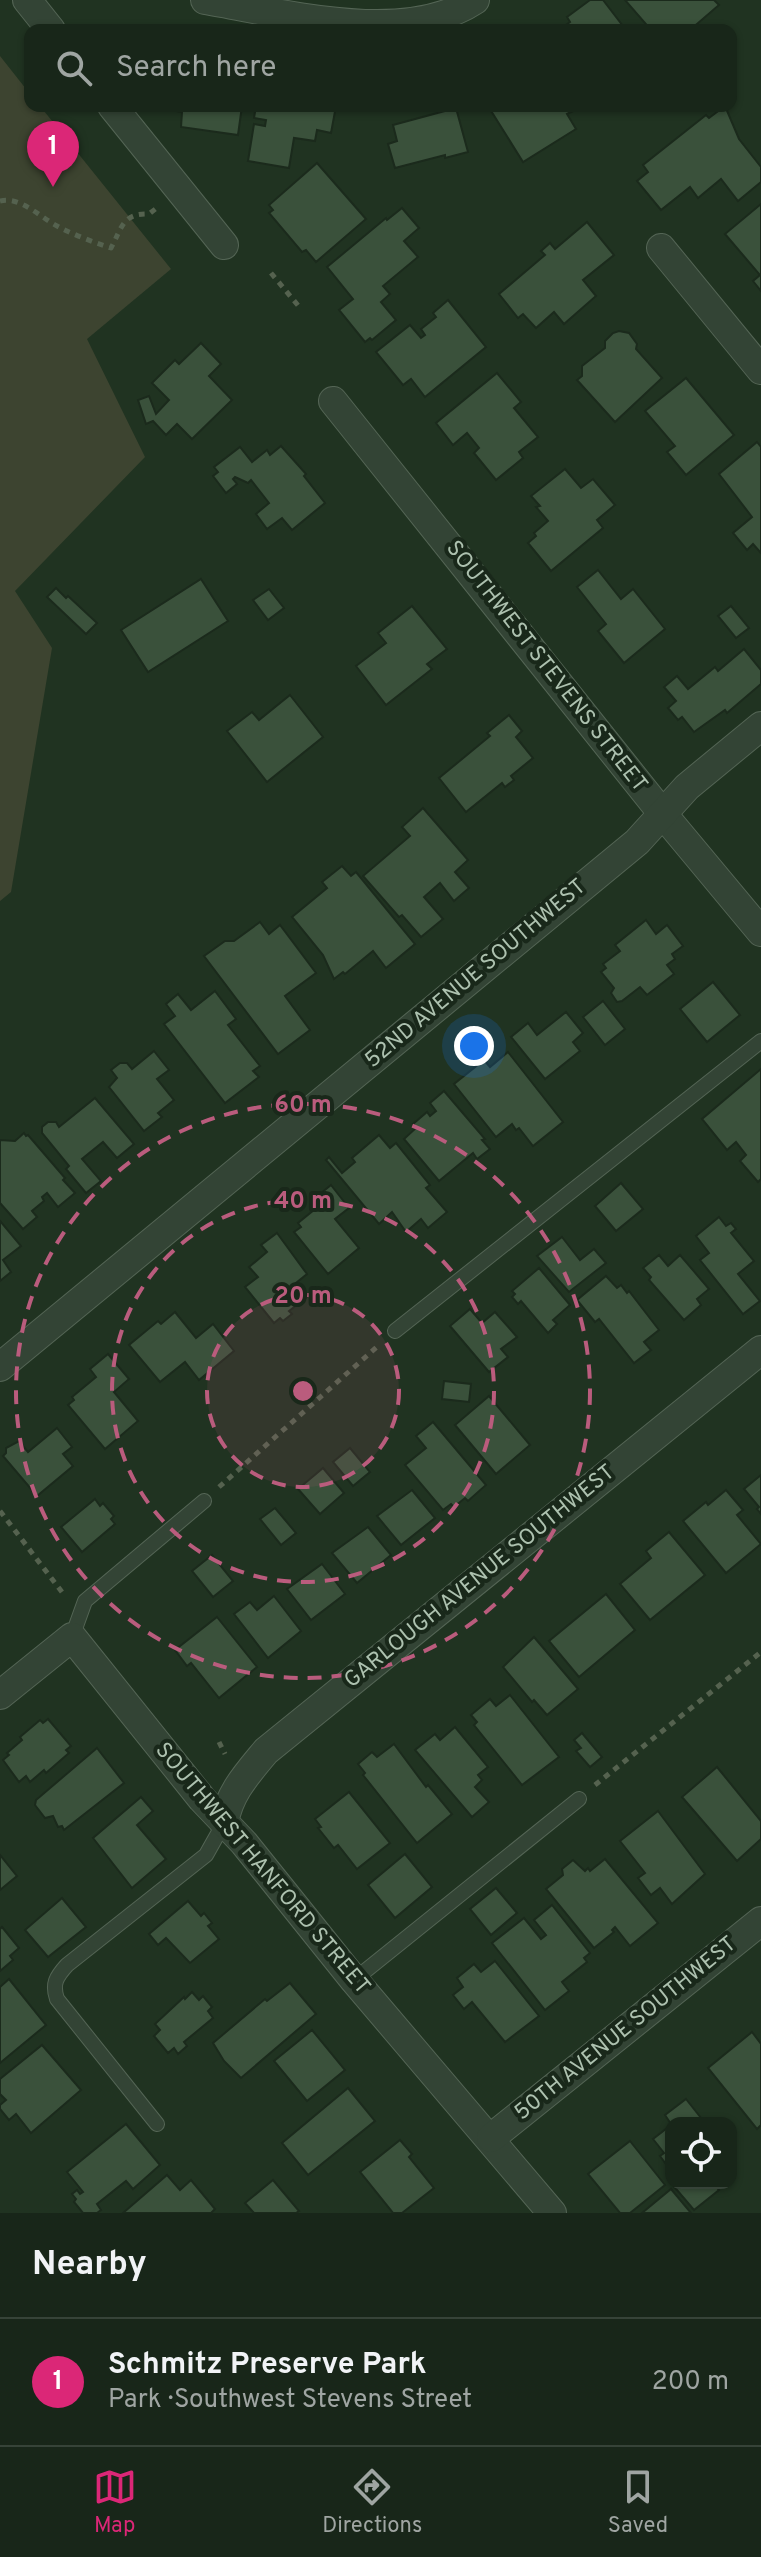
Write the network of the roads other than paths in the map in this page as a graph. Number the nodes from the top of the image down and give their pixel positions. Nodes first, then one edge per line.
1 (27, 0) edge
2 (205, 0) edge
3 (475, 0) edge
4 (46, 24) edge
5 (117, 112) edge
6 (224, 245) dead end
7 (661, 248) dead end
8 (761, 370) edge
9 (333, 401) dead end
10 (761, 726) edge
11 (662, 813) junction
12 (761, 932) edge
13 (761, 1041) edge
14 (395, 1331) road end
15 (761, 1350) edge
16 (0, 1367) edge
17 (204, 1501) road end
18 (72, 1637) junction
19 (0, 1695) edge
20 (579, 1799) road end
21 (224, 1823) junction
22 (761, 1921) edge
23 (354, 1980) junction
24 (157, 2124) dead end
25 (491, 2138) junction
26 (552, 2213) edge

1 - 4 street
2 - 3 street
5 - 6 street
7 - 8 street
9 - 11 street, SOUTHWEST STEVENS STREET
10 - 11 street, 52ND AVENUE SOUTHWEST
11 - 12 street, SOUTHWEST STEVENS STREET
11 - 16 street, 52ND AVENUE SOUTHWEST
13 - 14 lane
15 - 21 street, GARLOUGH AVENUE SOUTHWEST
17 - 18 lane
18 - 19 street
18 - 21 street, SOUTHWEST HANFORD STREET
20 - 23 lane
21 - 23 street, SOUTHWEST HANFORD STREET
21 - 24 lane
22 - 25 street, 50TH AVENUE SOUTHWEST
23 - 25 street, SOUTHWEST HANFORD STREET
25 - 26 street, SOUTHWEST HANFORD STREET

